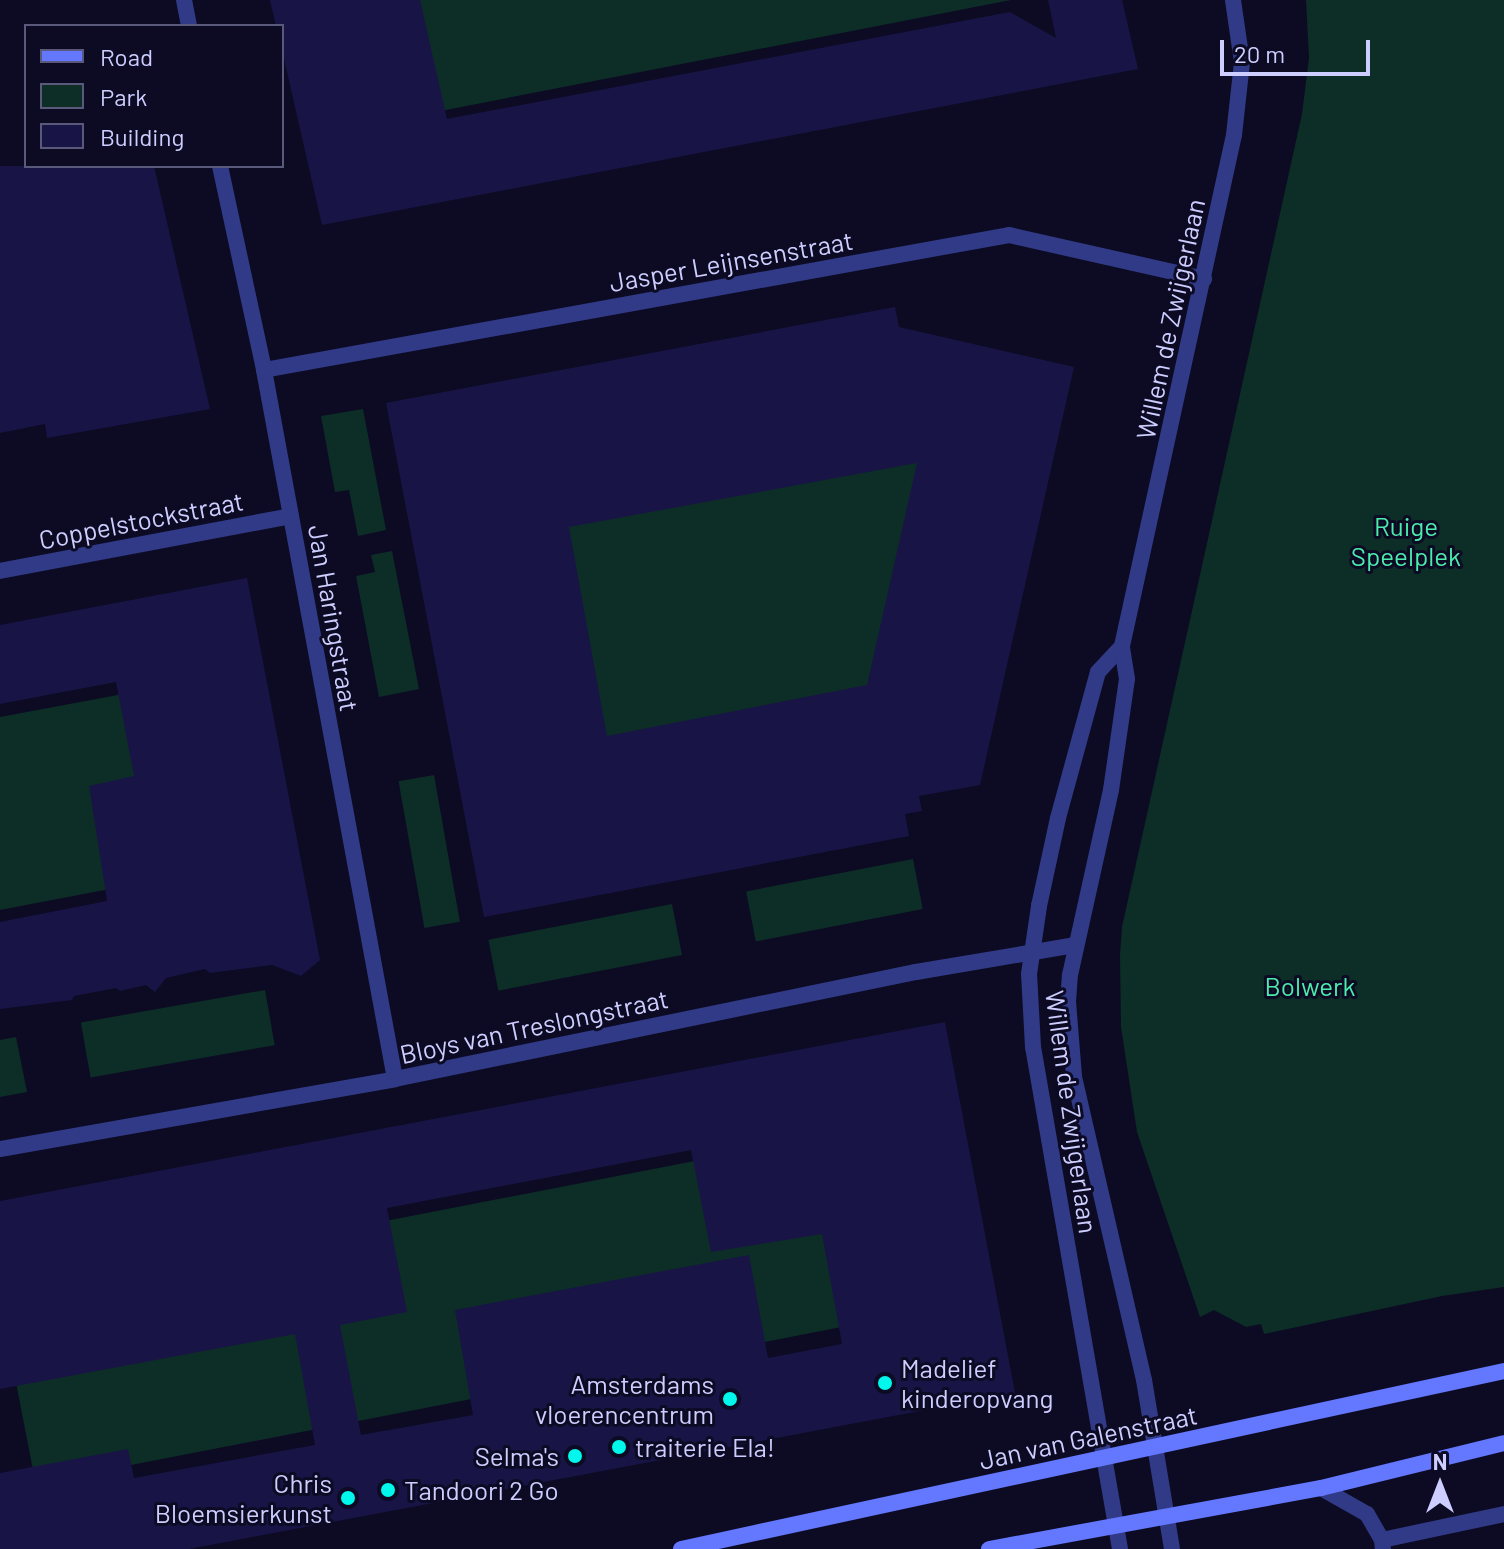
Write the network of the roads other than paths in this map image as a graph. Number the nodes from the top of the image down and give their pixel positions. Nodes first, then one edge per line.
1 (184, 0) edge
2 (1233, 0) edge
3 (189, 24) edge
4 (220, 168) edge
5 (1204, 279) junction
6 (264, 370) junction
7 (291, 516) junction
8 (0, 571) edge
9 (1122, 646) junction
10 (1076, 945) junction
11 (1031, 954) junction
12 (395, 1079) junction
13 (0, 1149) edge
14 (1504, 1371) edge
15 (1504, 1443) edge
16 (1157, 1447) junction
17 (1103, 1458) junction
18 (1321, 1488) junction
19 (1504, 1514) edge
20 (1166, 1515) junction
21 (1114, 1525) junction
22 (1382, 1545) edge
23 (681, 1549) edge
24 (989, 1549) edge
25 (1120, 1549) edge
26 (1172, 1549) edge

1 - 3 street
2 - 5 street, Willem de Zwijgerlaan
4 - 6 street, Jan Haringstraat
5 - 6 street, Jasper Leijnsenstraat
5 - 9 street, Willem de Zwijgerlaan
6 - 7 street, Jan Haringstraat
7 - 8 street, Coppelstockstraat
7 - 12 street, Jan Haringstraat
9 - 10 street, Willem de Zwijgerlaan
9 - 11 street, Willem de Zwijgerlaan
10 - 11 street, Bloys van Treslongstraat
10 - 16 street, Willem de Zwijgerlaan
11 - 12 street, Bloys van Treslongstraat
11 - 17 street, Willem de Zwijgerlaan
12 - 13 street, Bloys van Treslongstraat
14 - 16 main road, Jan van Galenstraat
15 - 18 main road
16 - 17 main road, Jan van Galenstraat
16 - 20 street, Willem de Zwijgerlaan
17 - 21 street, Willem de Zwijgerlaan
17 - 23 main road, Jan van Galenstraat
18 - 20 main road
18 - 22 street
19 - 22 street
20 - 21 main road
20 - 26 street, Willem de Zwijgerlaan
21 - 24 main road
21 - 25 street, Willem de Zwijgerlaan

